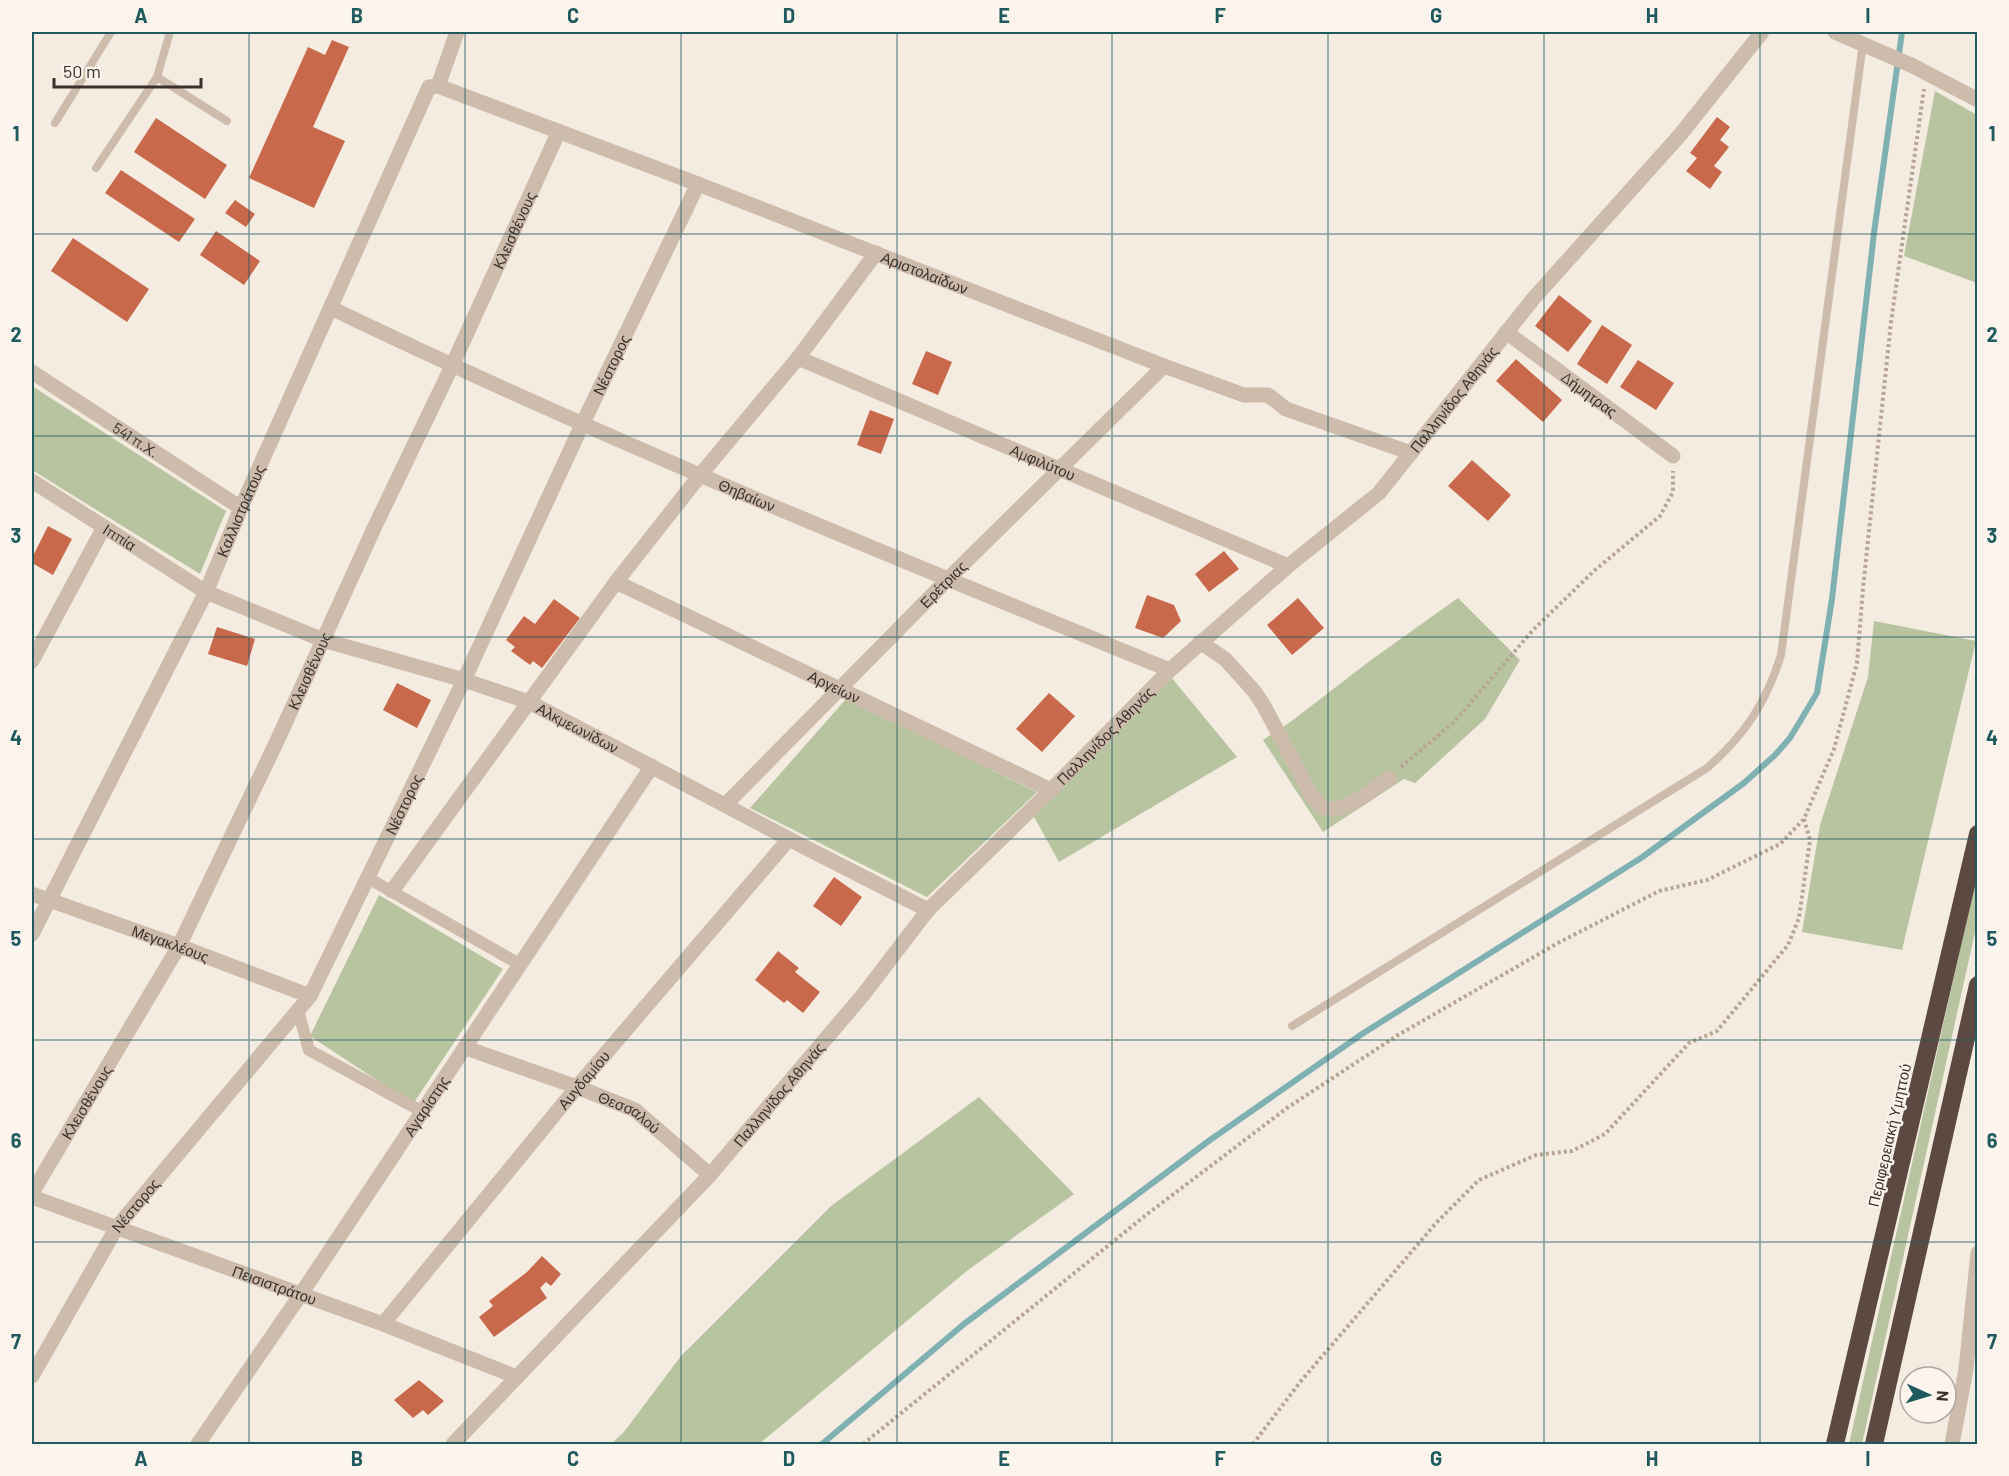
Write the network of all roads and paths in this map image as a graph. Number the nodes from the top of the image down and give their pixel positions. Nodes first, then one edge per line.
1 (111, 32) edge
2 (170, 32) edge
3 (457, 32) edge
4 (1762, 32) edge
5 (1835, 32) edge
6 (1863, 43) junction
7 (1920, 70) junction
8 (157, 77) junction
9 (438, 86) junction
10 (1977, 100) edge
11 (227, 121) dead end
12 (55, 123) dead end
13 (559, 131) junction
14 (96, 168) dead end
15 (698, 184) junction
16 (876, 253) junction
17 (331, 308) junction
18 (1506, 332) junction
19 (798, 358) junction
20 (452, 366) junction
21 (1164, 366) junction
22 (33, 375) edge
23 (582, 425) junction
24 (1411, 453) junction
25 (1672, 456) joint
26 (1059, 469) junction
27 (701, 474) junction
28 (32, 481) edge
29 (241, 508) junction
30 (104, 527) junction
31 (1288, 566) junction
32 (948, 579) junction
33 (616, 582) junction
34 (206, 591) junction
35 (323, 640) junction
36 (1200, 642) junction
37 (32, 661) edge
38 (1170, 670) junction
39 (464, 680) junction
40 (840, 690) junction
41 (529, 702) junction
42 (652, 766) junction
43 (1390, 778) joint
44 (1052, 790) junction
45 (726, 804) junction
46 (1804, 819) junction
47 (1977, 834) edge
48 (789, 839) junction
49 (368, 878) junction
50 (392, 891) junction
51 (32, 894) edge
52 (48, 900) junction
53 (928, 910) junction
54 (32, 934) edge
55 (179, 946) junction
56 (521, 965) junction
57 (1977, 985) edge
58 (310, 996) junction
59 (298, 1011) junction
60 (1292, 1026) dead end
61 (466, 1048) junction
62 (577, 1087) junction
63 (423, 1112) junction
64 (710, 1174) junction
65 (32, 1195) edge
66 (117, 1227) junction
67 (1977, 1253) edge
68 (301, 1294) junction
69 (383, 1324) junction
70 (32, 1376) edge
71 (517, 1377) junction
72 (198, 1444) edge
73 (453, 1444) edge
74 (863, 1444) edge
75 (1253, 1444) edge
76 (1835, 1444) edge
77 (1874, 1444) edge
78 (1952, 1444) edge

1 - 12 lane
2 - 8 lane
3 - 9 street
4 - 18 street, Παλληνίδος Αθηνάς
5 - 6 street
6 - 7 street
6 - 60 lane
7 - 10 street
7 - 46 path
8 - 11 lane
8 - 14 lane
9 - 13 street, Αριστολαίδων
9 - 17 street, Καλλιστράτους
13 - 15 street, Αριστολαίδων
13 - 20 street, Κλεισθένους
15 - 16 street, Αριστολαίδων
15 - 23 street, Νέστορος
16 - 19 street
16 - 21 street, Αριστολαίδων
17 - 20 street, Θηβαίων
17 - 29 street, Καλλιστράτους
18 - 24 street, Παλληνίδος Αθηνάς
18 - 25 street, Δήμητρας
19 - 26 street, Αμφιλύτου
19 - 27 street
20 - 23 street, Θηβαίων
20 - 35 street, Κλεισθένους
21 - 24 street, Αριστολαίδων
21 - 26 street, Ερέτριας
22 - 29 street, 541 π.Χ.
23 - 27 street, Θηβαίων
23 - 39 street, Νέστορος
24 - 31 street, Παλληνίδος Αθηνάς
25 - 43 path
26 - 31 street, Αμφιλύτου
26 - 32 street, Ερέτριας
27 - 32 street, Θηβαίων
27 - 33 street
28 - 30 street, Ιππία
29 - 34 street, Καλλιστράτους
30 - 34 street, Ιππία
30 - 37 street
31 - 36 street, Παλληνίδος Αθηνάς
32 - 38 street, Θηβαίων
32 - 40 street, Ερέτριας
33 - 40 street, Αργείων
33 - 41 street
34 - 35 street, Αλκμεωνίδων
34 - 52 street, Καλλιστράτους
35 - 39 street, Αλκμεωνίδων
35 - 55 street, Κλεισθένους
36 - 38 street, Παλληνίδος Αθηνάς
36 - 43 street
38 - 44 street, Παλληνίδος Αθηνάς
39 - 41 street, Αλκμεωνίδων
39 - 49 street, Νέστορος
40 - 44 street, Αργείων
40 - 45 street, Ερέτριας
41 - 42 street, Αλκμεωνίδων
41 - 50 street
42 - 45 street, Αλκμεωνίδων
42 - 56 street, Αγαρίστης
44 - 53 street, Παλληνίδος Αθηνάς
45 - 48 street, Αλκμεωνίδων
46 - 74 path
46 - 75 path
47 - 76 highway, Περιφερειακή Υμηττού
48 - 53 street, Αλκμεωνίδων
48 - 62 street, Αυγδαμίου
49 - 50 street
49 - 58 street, Νέστορος
50 - 56 street
51 - 52 street, Μεγακλέους
52 - 54 street, Καλλιστράτους
52 - 55 street, Μεγακλέους
53 - 64 street, Παλληνίδος Αθηνάς
55 - 58 street, Μεγακλέους
55 - 65 street, Κλεισθένους
56 - 61 street, Αγαρίστης
57 - 77 highway
58 - 59 street, Νέστορος
59 - 63 street
59 - 66 street, Νέστορος
61 - 62 street, Θεσσαλού
61 - 63 street, Αγαρίστης
62 - 64 street, Θεσσαλού
62 - 69 street, Αυγδαμίου
63 - 68 street, Αγαρίστης
64 - 71 street, Παλληνίδος Αθηνάς
65 - 66 street, Πεισιστράτου
66 - 68 street, Πεισιστράτου
66 - 70 street, Νέστορος
67 - 78 street
68 - 69 street, Πεισιστράτου
68 - 72 street, Αγαρίστης
69 - 71 street, Πεισιστράτου
71 - 73 street, Παλληνίδος Αθηνάς

